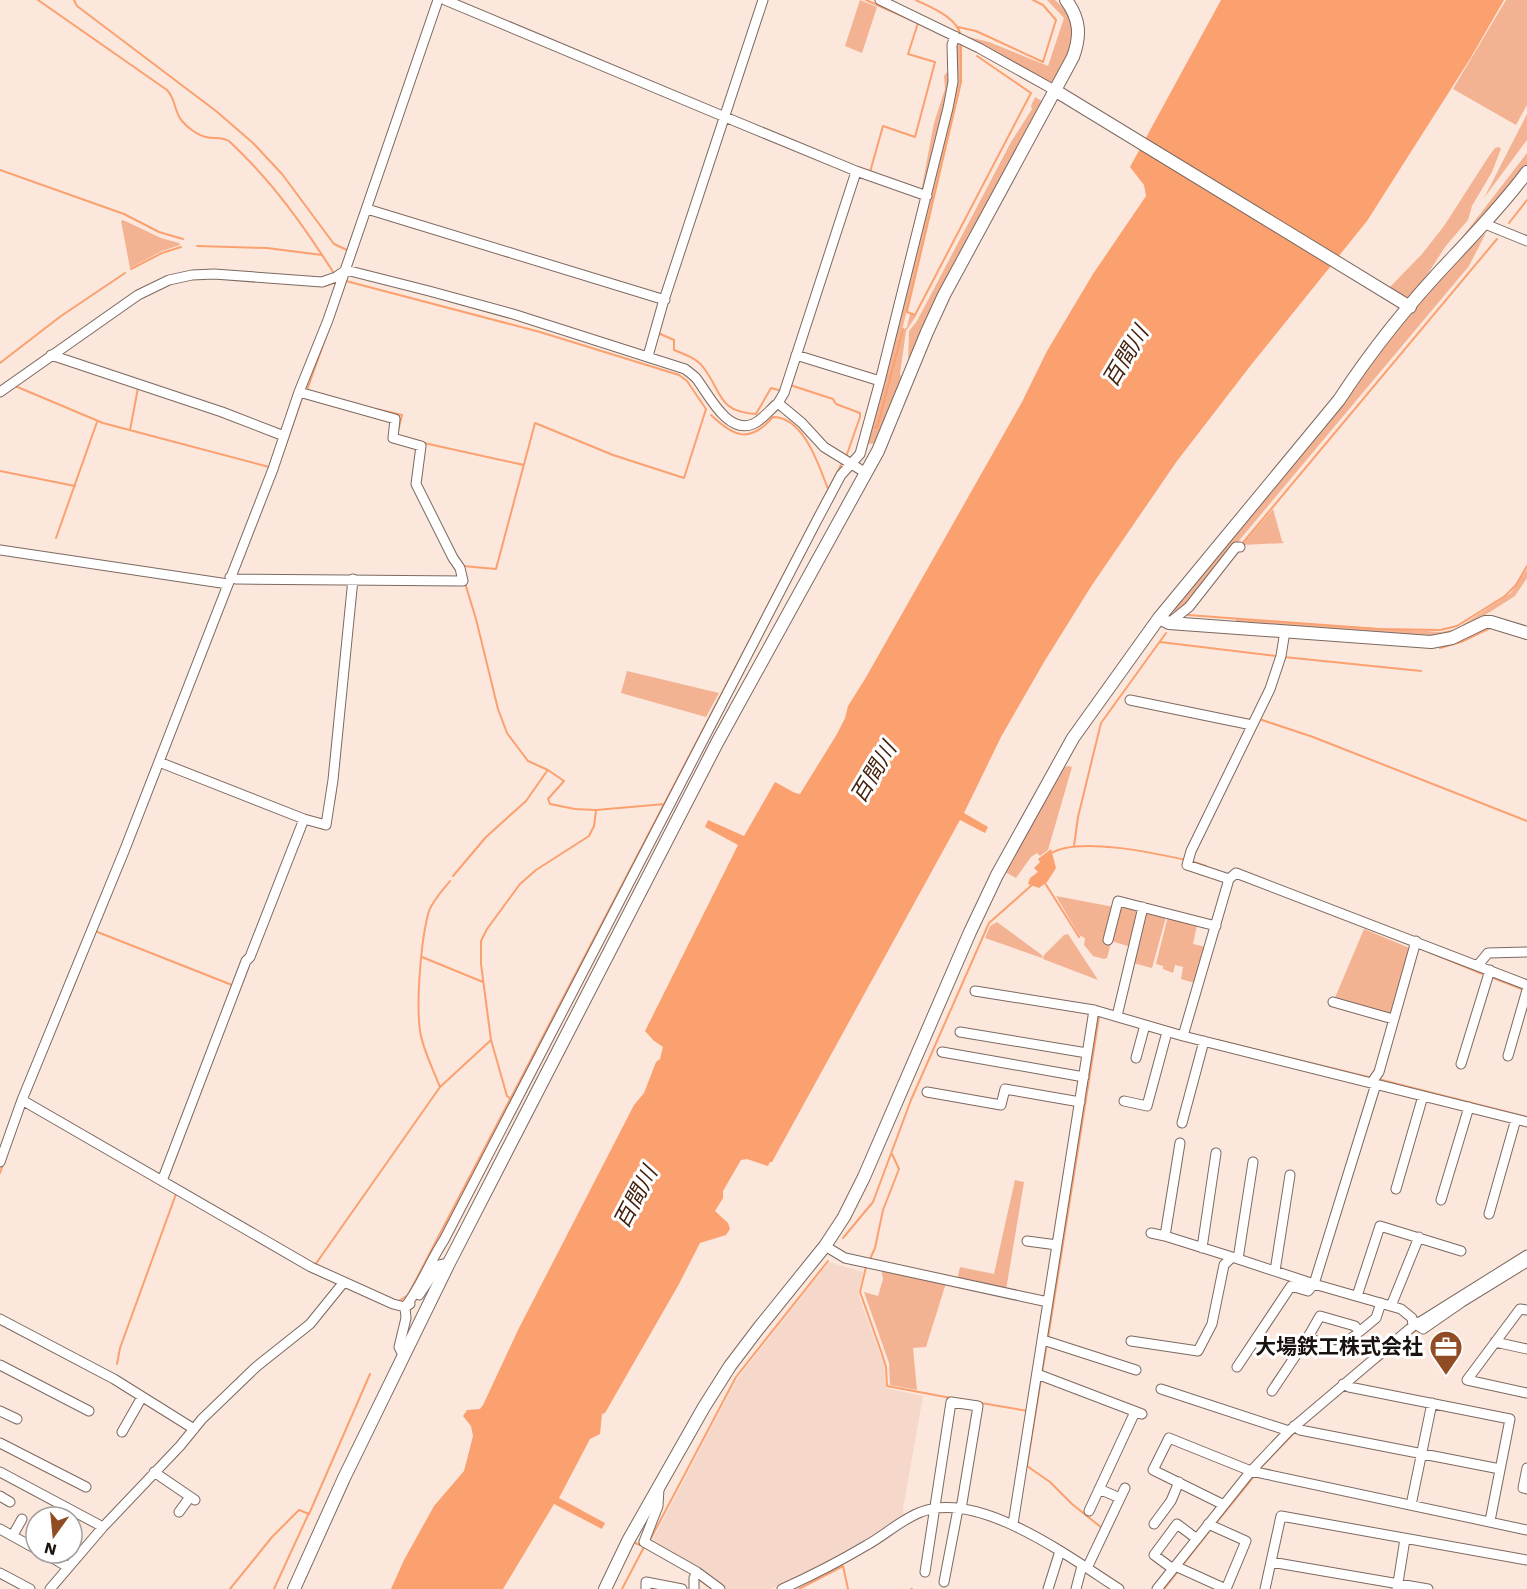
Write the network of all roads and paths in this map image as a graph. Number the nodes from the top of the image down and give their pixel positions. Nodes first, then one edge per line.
1 (763, 0) edge
2 (880, 0) edge
3 (1066, 0) edge
4 (437, 1) edge
5 (959, 38) junction
6 (1056, 91) junction
7 (725, 117) junction
8 (1527, 172) edge
9 (855, 174) dead end
10 (927, 196) junction
11 (369, 210) junction
12 (1485, 224) junction
13 (1527, 241) edge
14 (348, 271) junction
15 (663, 303) junction
16 (1405, 303) junction
17 (53, 356) junction
18 (648, 356) junction
19 (798, 356) junction
20 (880, 381) junction
21 (0, 392) edge
22 (299, 392) junction
23 (778, 403) junction
24 (284, 436) junction
25 (852, 464) junction
26 (866, 473) junction
27 (1239, 547) dead end
28 (0, 550) edge
29 (353, 579) junction
30 (232, 580) junction
31 (1164, 620) junction
32 (1285, 632) junction
33 (1527, 633) edge
34 (1130, 700) dead end
35 (1249, 725) junction
36 (159, 762) junction
37 (304, 819) junction
38 (1232, 877) junction
39 (1143, 908) junction
40 (1216, 926) junction
41 (1108, 940) dead end
42 (1415, 945) junction
43 (1527, 952) edge
44 (1478, 965) junction
45 (1489, 974) junction
46 (1527, 990) edge
47 (975, 991) dead end
48 (1333, 1002) dead end
49 (1094, 1010) junction
50 (1118, 1014) junction
51 (1393, 1019) junction
52 (1145, 1025) junction
53 (960, 1032) dead end
54 (1167, 1032) junction
55 (1184, 1034) junction
56 (1204, 1041) junction
57 (942, 1052) dead end
58 (1087, 1053) junction
59 (1508, 1056) dead end
60 (1136, 1058) dead end
61 (1461, 1064) dead end
62 (1084, 1077) junction
63 (1374, 1081) junction
64 (927, 1092) dead end
65 (1423, 1096) junction
66 (24, 1101) junction
67 (1124, 1101) dead end
68 (1080, 1102) junction
69 (1469, 1107) junction
70 (1516, 1119) junction
71 (1527, 1122) edge
72 (1182, 1123) dead end
73 (0, 1128) edge
74 (10, 1131) junction
75 (1180, 1143) dead end
76 (1216, 1153) dead end
77 (0, 1162) edge
78 (1253, 1162) dead end
79 (1290, 1175) dead end
80 (162, 1181) junction
81 (1396, 1189) dead end
82 (1441, 1200) dead end
83 (1488, 1214) dead end
84 (1151, 1233) dead end
85 (1165, 1236) junction
86 (1419, 1237) junction
87 (1027, 1241) dead end
88 (1057, 1245) junction
89 (825, 1246) junction
90 (1202, 1248) junction
91 (1461, 1251) dead end
92 (1527, 1256) edge
93 (1235, 1258) junction
94 (1527, 1262) edge
95 (449, 1263) junction
96 (1275, 1271) junction
97 (344, 1282) junction
98 (1314, 1284) junction
99 (1358, 1296) junction
100 (1048, 1302) junction
101 (1381, 1303) junction
102 (399, 1306) junction
103 (1391, 1306) junction
104 (1527, 1310) edge
105 (0, 1319) edge
106 (1418, 1326) junction
107 (1359, 1332) junction
108 (1308, 1336) junction
109 (1046, 1340) junction
110 (1131, 1341) dead end
111 (1495, 1342) junction
112 (1527, 1349) edge
113 (403, 1355) junction
114 (0, 1365) edge
115 (1237, 1367) dead end
116 (1136, 1370) dead end
117 (1040, 1375) junction
118 (1346, 1386) junction
119 (1161, 1389) dead end
120 (1272, 1391) dead end
121 (1527, 1393) edge
122 (142, 1397) junction
123 (1431, 1403) junction
124 (0, 1411) edge
125 (89, 1411) dead end
126 (17, 1419) dead end
127 (194, 1429) junction
128 (1295, 1429) junction
129 (122, 1432) dead end
130 (0, 1443) edge
131 (1421, 1453) junction
132 (1527, 1468) edge
133 (1500, 1469) junction
134 (1251, 1471) junction
135 (0, 1472) edge
136 (156, 1473) junction
137 (1179, 1482) junction
138 (660, 1486) junction
139 (86, 1487) dead end
140 (1125, 1488) dead end
141 (1099, 1489) junction
142 (1527, 1489) edge
143 (0, 1496) edge
144 (1120, 1498) junction
145 (10, 1502) dead end
146 (1224, 1505) junction
147 (1411, 1505) junction
148 (934, 1508) junction
149 (960, 1509) junction
150 (1089, 1511) dead end
151 (179, 1512) dead end
152 (22, 1519) dead end
153 (1490, 1521) junction
154 (1013, 1524) junction
155 (1154, 1524) dead end
156 (1212, 1526) junction
157 (103, 1527) junction
158 (0, 1529) edge
159 (1527, 1530) edge
160 (13, 1536) junction
161 (1197, 1539) junction
162 (1405, 1539) junction
163 (24, 1542) edge
164 (1060, 1551) junction
165 (1527, 1560) edge
166 (1271, 1562) junction
167 (65, 1565) edge
168 (68, 1567) junction
169 (1084, 1567) junction
170 (1177, 1568) junction
171 (925, 1572) dead end
172 (0, 1573) edge
173 (695, 1575) junction
174 (944, 1582) dead end
175 (1397, 1586) edge
176 (30, 1589) edge
177 (50, 1589) edge
178 (294, 1589) edge
179 (605, 1589) edge
180 (646, 1589) edge
181 (682, 1589) edge
182 (694, 1589) edge
183 (720, 1589) edge
184 (782, 1589) edge
185 (1048, 1589) edge
186 (1076, 1589) edge
187 (1119, 1589) edge
188 (1157, 1589) edge
189 (1265, 1589) edge
190 (1428, 1589) edge

1 - 7 street
2 - 5 street
3 - 6 street
4 - 7 street
4 - 11 street
5 - 6 street
5 - 10 street
6 - 16 street
6 - 26 street
7 - 10 street
7 - 15 street
8 - 12 street
9 - 19 street
10 - 20 street
11 - 14 street
11 - 15 street
12 - 13 street
12 - 16 street
14 - 17 street
14 - 18 street
14 - 22 street
15 - 18 street
16 - 31 street
17 - 21 street
17 - 24 street
18 - 23 street
19 - 20 street
19 - 23 street
20 - 25 street
22 - 24 street
22 - 29 street
23 - 25 street
24 - 30 street
25 - 26 street
25 - 102 street
26 - 95 street
27 - 31 street
28 - 30 street
29 - 30 street
29 - 37 street
30 - 36 street
31 - 32 street
31 - 89 street
32 - 33 street
32 - 35 street
34 - 35 street
35 - 38 street
36 - 37 street
36 - 66 street
37 - 80 street
38 - 40 street
38 - 42 street
39 - 40 street
39 - 41 street
39 - 50 street
40 - 55 street
42 - 44 street
42 - 51 street
43 - 44 street
44 - 45 street
45 - 46 street
45 - 61 street
46 - 59 street
47 - 49 street
48 - 51 street
49 - 50 street
49 - 58 street
50 - 52 street
51 - 63 street
52 - 54 street
52 - 60 street
53 - 58 street
54 - 55 street
54 - 67 street
55 - 56 street
56 - 63 street
56 - 72 street
57 - 62 street
58 - 62 street
62 - 68 street
63 - 65 street
63 - 98 street
64 - 68 street
65 - 69 street
65 - 81 street
66 - 74 street
66 - 80 street
68 - 88 street
69 - 70 street
69 - 82 street
70 - 71 street
70 - 83 street
73 - 74 street
74 - 77 street
75 - 85 street
76 - 90 street
78 - 93 street
79 - 96 street
80 - 97 street
84 - 85 street
85 - 90 street
86 - 91 street
86 - 99 street
86 - 103 street
87 - 88 street
88 - 100 street
89 - 100 street
89 - 138 street
90 - 93 street
92 - 106 street
93 - 96 street
93 - 110 street
94 - 106 street
95 - 102 street
95 - 113 street
96 - 98 street
97 - 102 street
97 - 127 street
98 - 99 street
98 - 115 street
99 - 101 street
100 - 109 street
101 - 103 street
101 - 107 street
102 - 113 street
103 - 106 street
104 - 111 street
105 - 122 street
106 - 118 street
107 - 108 street
107 - 108 street
108 - 120 street
109 - 116 street
109 - 117 street
111 - 112 street
111 - 121 street
113 - 178 street
114 - 125 street
117 - 141 street
117 - 154 street
118 - 123 street
118 - 128 street
119 - 128 street
122 - 127 street
122 - 129 street
123 - 131 street
123 - 133 street
124 - 126 street
127 - 136 street
128 - 131 street
128 - 134 street
130 - 139 street
131 - 133 street
131 - 147 street
132 - 142 street
133 - 153 street
134 - 137 street
134 - 146 street
134 - 147 street
135 - 157 street
136 - 151 street
136 - 157 street
137 - 146 street
137 - 155 street
138 - 173 street
138 - 179 street
140 - 144 street
141 - 144 street
141 - 150 street
143 - 145 street
144 - 169 street
146 - 156 street
147 - 153 street
148 - 149 street
148 - 149 street
148 - 171 street
148 - 184 street
149 - 154 street
149 - 174 street
152 - 160 street
153 - 159 street
154 - 164 street
156 - 161 street
156 - 170 street
157 - 168 street
158 - 160 street
160 - 163 street
161 - 170 street
161 - 170 street
162 - 165 street
162 - 166 street
162 - 175 street
164 - 169 street
164 - 185 street
166 - 175 street
166 - 189 street
167 - 168 street
168 - 177 street
169 - 186 street
169 - 187 street
170 - 188 street
172 - 176 street
173 - 182 street
173 - 183 street
175 - 190 street
180 - 181 street

